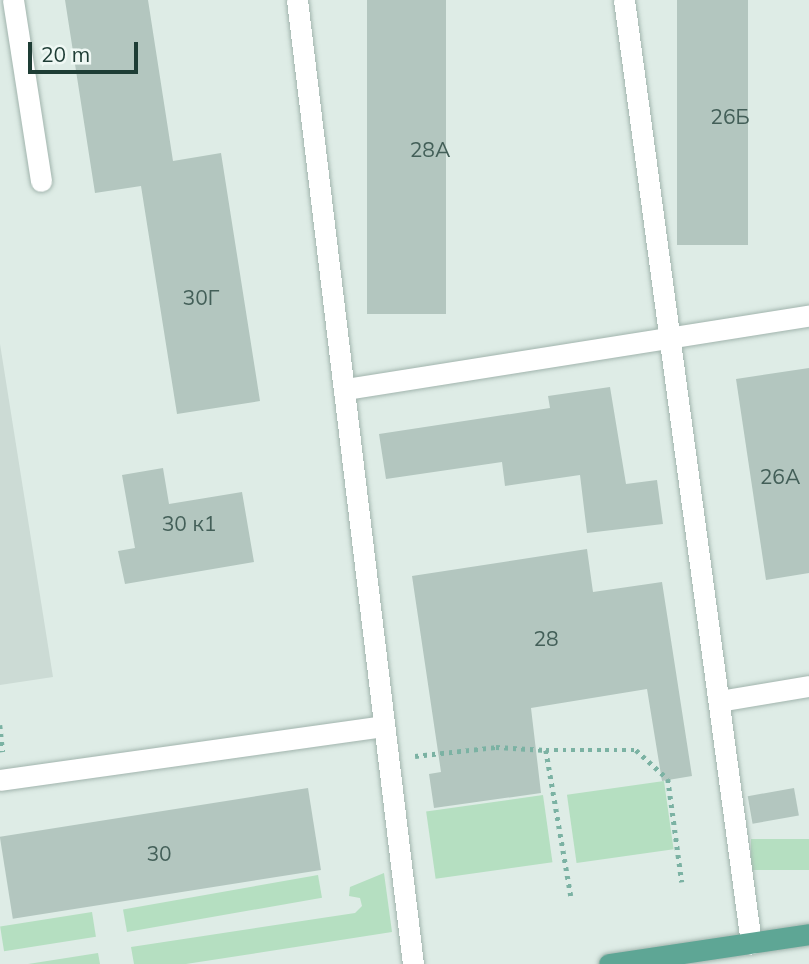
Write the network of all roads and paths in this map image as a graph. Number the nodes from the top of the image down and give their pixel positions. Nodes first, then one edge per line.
1 (13, 0) edge
2 (298, 0) edge
3 (624, 0) edge
4 (8, 30) edge
5 (41, 181) dead end
6 (809, 316) edge
7 (674, 341) junction
8 (346, 389) junction
9 (809, 686) edge
10 (719, 701) junction
11 (383, 726) junction
12 (546, 750) junction
13 (387, 759) junction
14 (0, 780) edge
15 (682, 881) dead end
16 (571, 896) dead end
17 (809, 934) edge
18 (751, 943) junction
19 (413, 964) edge
20 (609, 964) edge

1 - 4 lane
2 - 8 lane
3 - 7 lane
4 - 5 lane
6 - 7 lane
7 - 8 lane
7 - 10 lane
8 - 11 lane
9 - 10 lane
10 - 18 lane
11 - 13 lane
11 - 14 lane
12 - 13 path
12 - 15 path
12 - 16 path
13 - 19 lane
17 - 18 main road
18 - 20 main road

